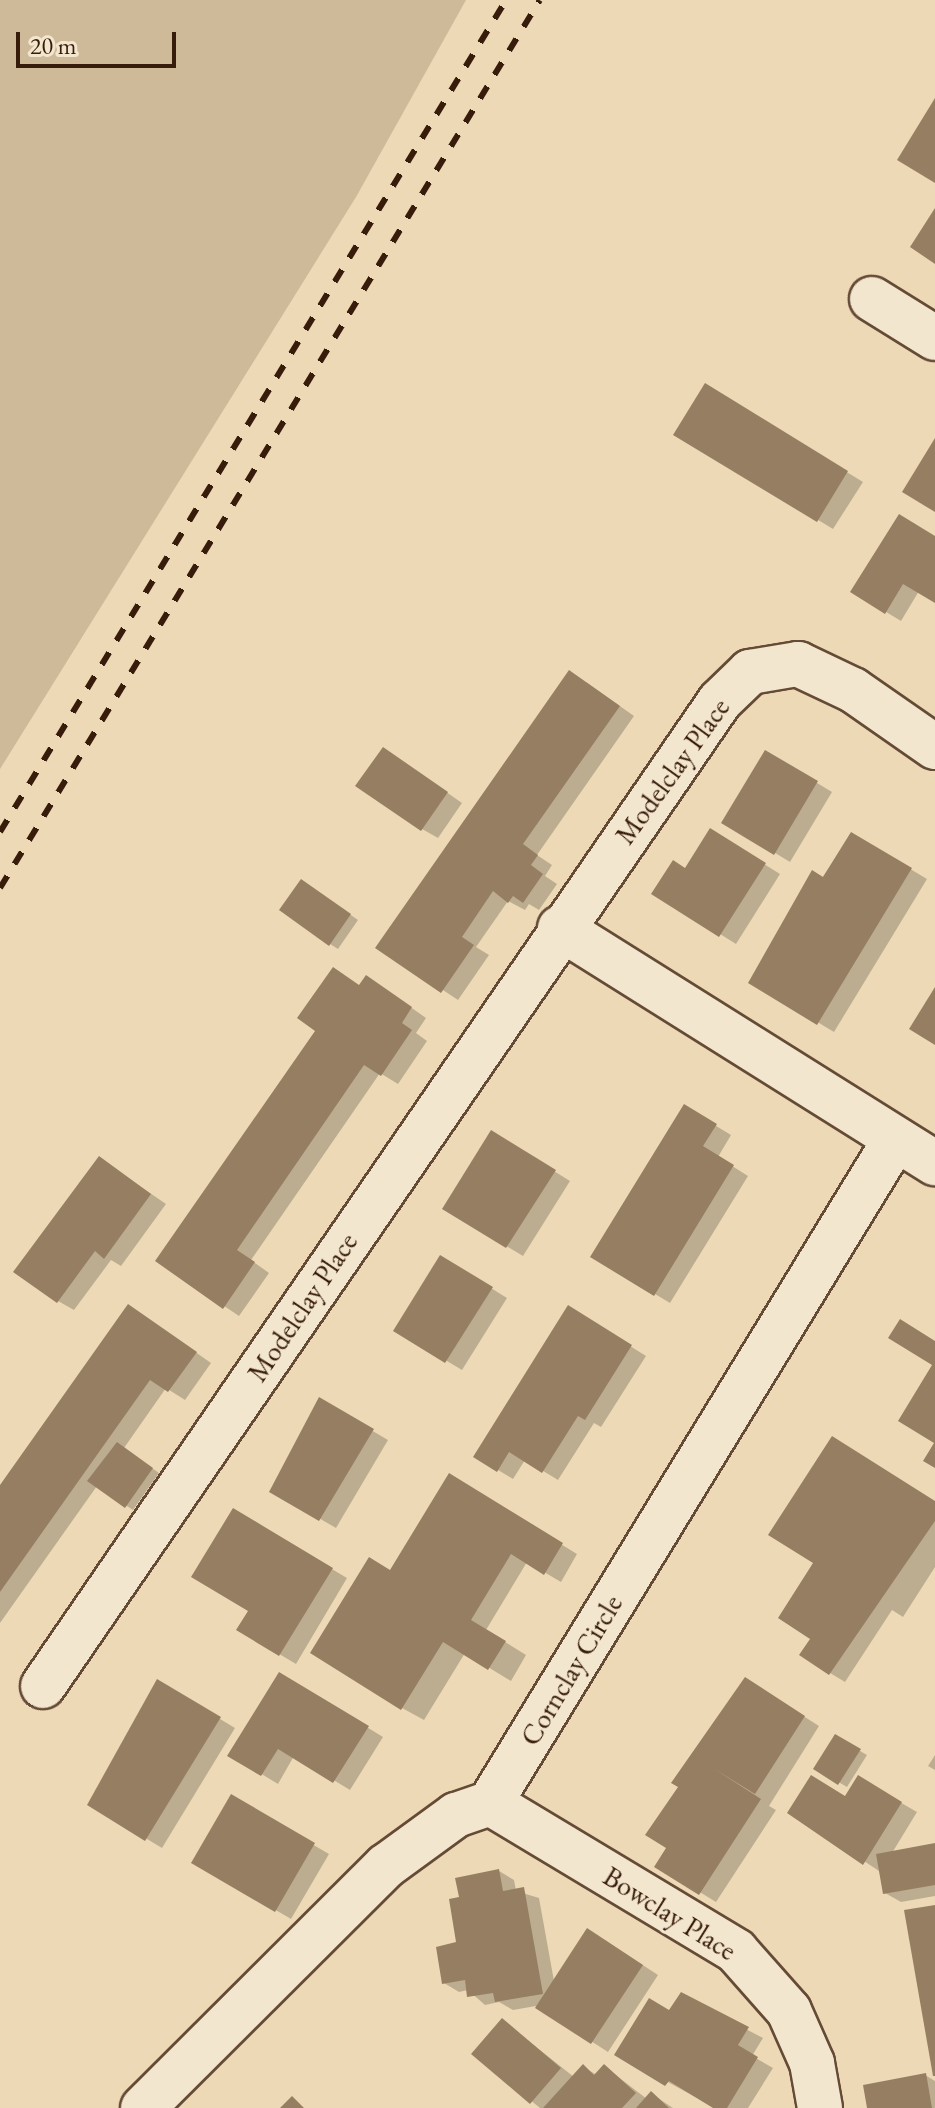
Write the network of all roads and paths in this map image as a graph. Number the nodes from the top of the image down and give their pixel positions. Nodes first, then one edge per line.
1 (872, 299) dead end
2 (935, 338) edge
3 (935, 747) edge
4 (560, 928) junction
5 (895, 1140) junction
6 (935, 1163) edge
7 (43, 1686) dead end
8 (490, 1803) junction
9 (143, 2108) edge
10 (820, 2108) edge

1 - 2 street
3 - 4 street, Modelclay Place
4 - 5 street
4 - 7 street, Modelclay Place
5 - 6 street
5 - 8 street, Cornclay Circle
8 - 9 street
8 - 10 street, Bowclay Place

